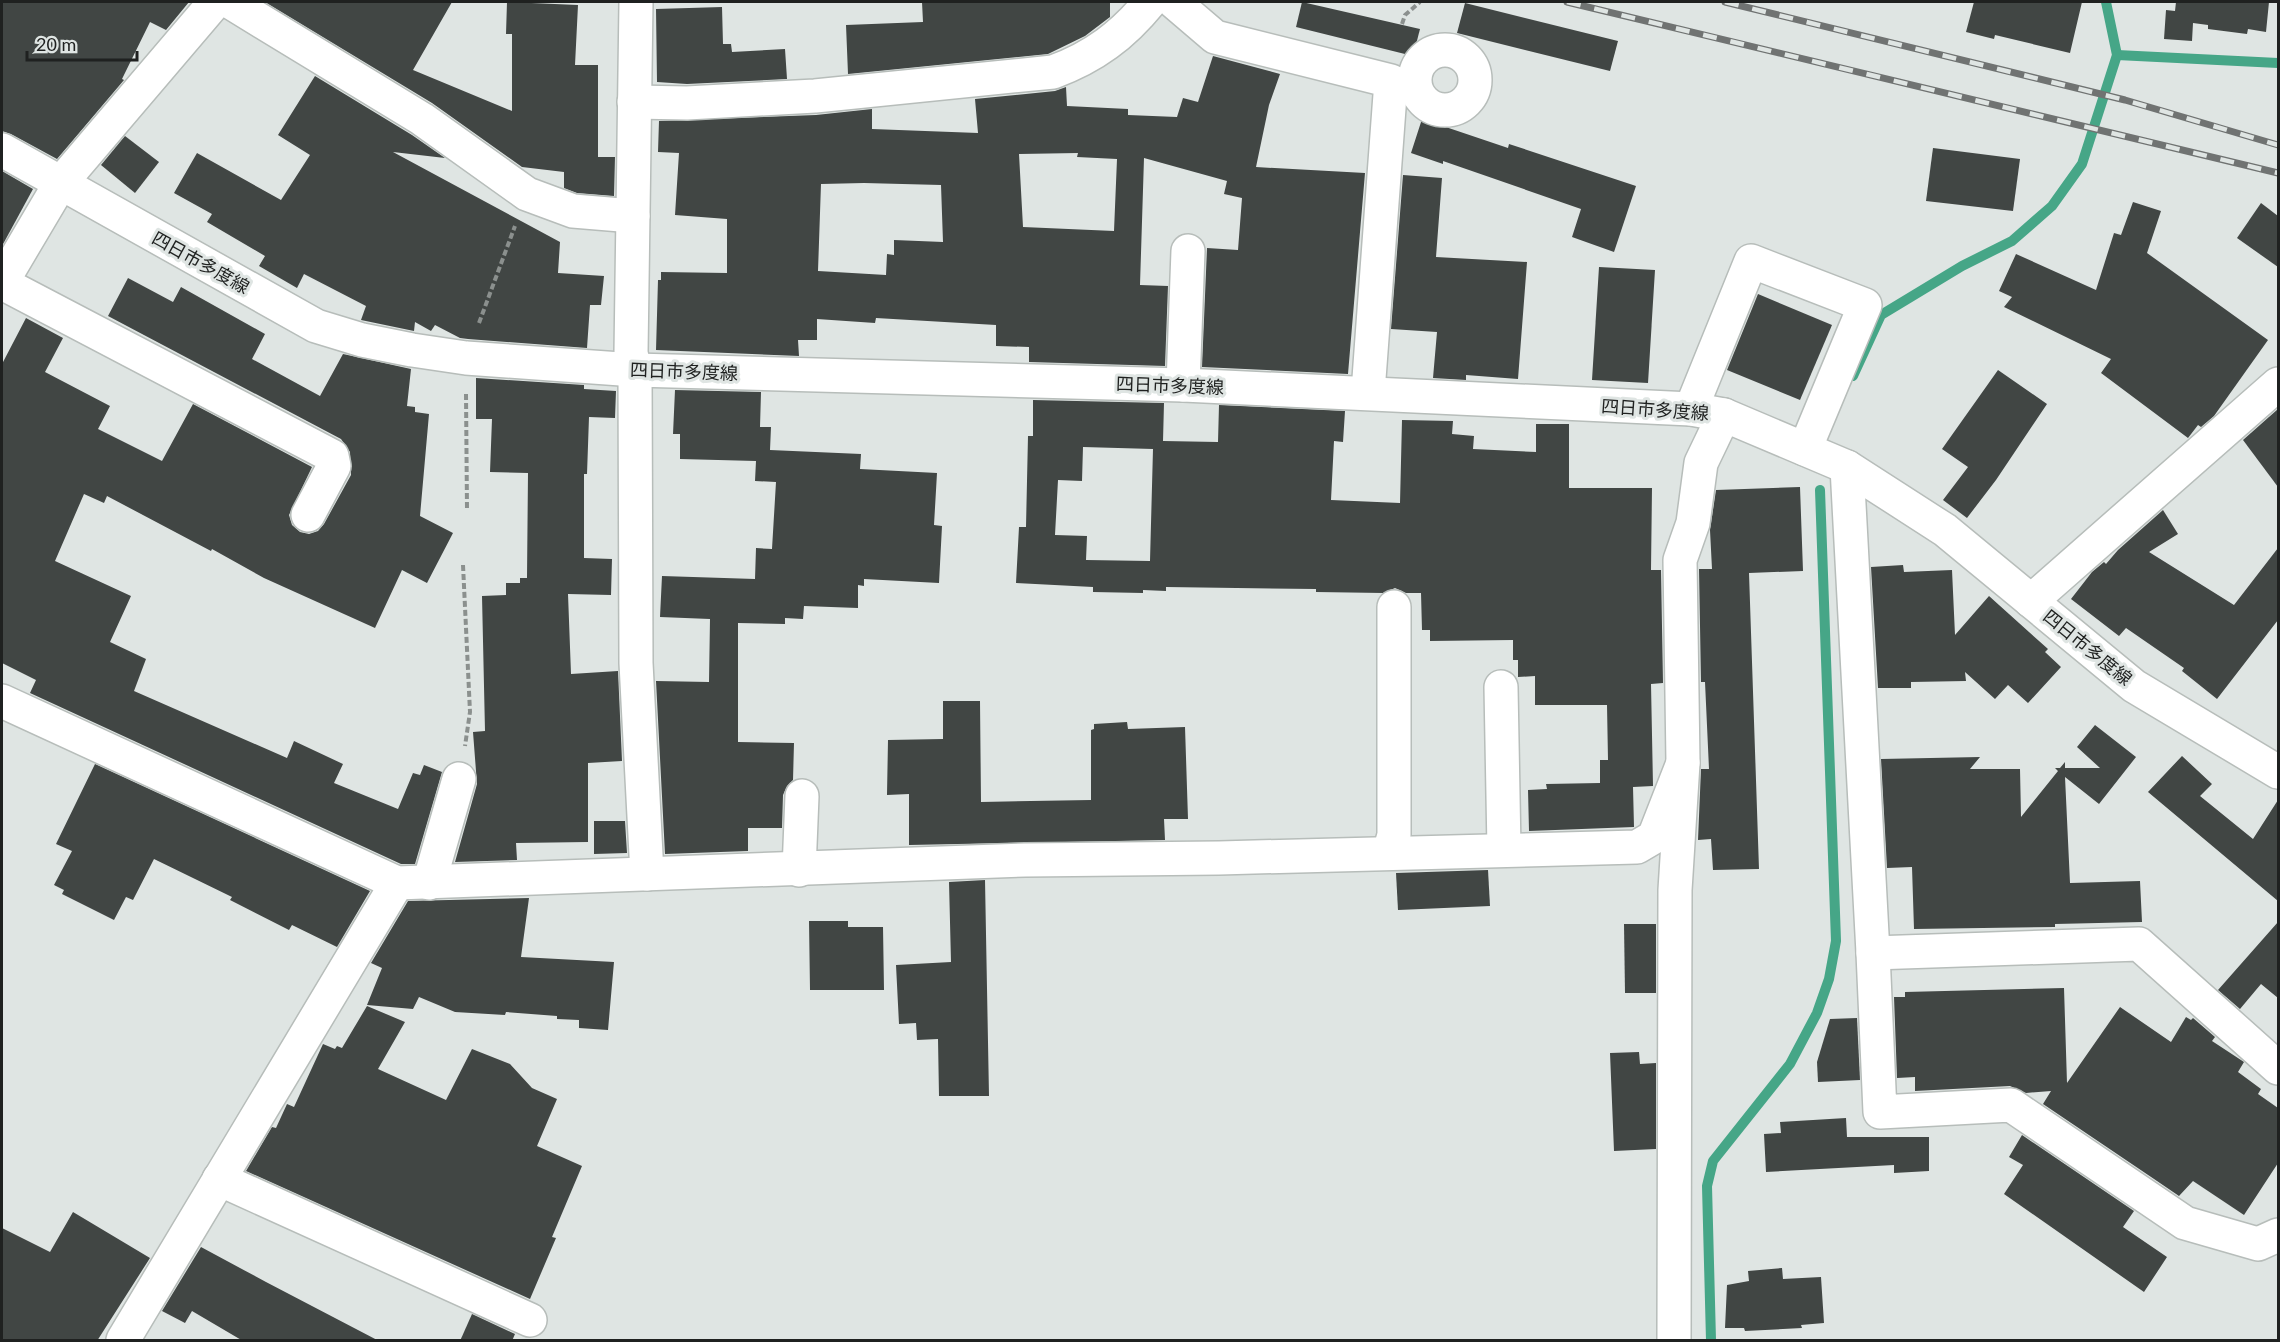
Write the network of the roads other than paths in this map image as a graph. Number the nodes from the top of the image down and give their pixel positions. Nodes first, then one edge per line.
1 (215, 2) edge
2 (230, 2) edge
3 (636, 2) edge
4 (1150, 2) edge
5 (1174, 2) edge
6 (1419, 65) junction
7 (1390, 95) junction
8 (634, 102) junction
9 (1430, 106) junction
10 (2, 150) edge
11 (60, 184) junction
12 (633, 216) junction
13 (1188, 251) dead end
14 (2, 283) edge
15 (634, 370) junction
16 (2278, 384) edge
17 (1183, 385) junction
18 (1368, 392) junction
19 (1691, 409) junction
20 (1724, 415) junction
21 (1805, 448) junction
22 (1847, 467) junction
23 (308, 515) dead end
24 (2031, 601) junction
25 (1394, 607) dead end
26 (1501, 687) dead end
27 (2, 701) edge
28 (1683, 763) junction
29 (2278, 772) edge
30 (459, 779) road end
31 (802, 796) dead end
32 (1504, 850) junction
33 (1389, 853) junction
34 (799, 870) junction
35 (647, 874) junction
36 (397, 883) junction
37 (429, 883) junction
38 (1873, 953) junction
39 (2278, 1068) edge
40 (219, 1179) junction
41 (2278, 1235) edge
42 (530, 1320) dead end
43 (123, 1341) edge
44 (1674, 1341) edge

1 - 11 street
2 - 12 street
3 - 8 street
4 - 8 street
5 - 7 street
6 - 7 street
6 - 9 street
6 - 9 street
7 - 9 street
7 - 18 street
8 - 12 street
10 - 11 street, 四日市多度線
11 - 14 street
11 - 15 street, 四日市多度線
12 - 15 street
13 - 17 street
14 - 23 street
15 - 17 street, 四日市多度線
15 - 35 street
16 - 24 street
17 - 18 street, 四日市多度線
18 - 19 street, 四日市多度線
19 - 20 street, 四日市多度線
19 - 21 street
20 - 21 street, 四日市多度線
20 - 28 street
21 - 22 street, 四日市多度線
22 - 24 street, 四日市多度線
22 - 38 street
24 - 29 street, 四日市多度線
25 - 33 street
26 - 32 street
27 - 36 street
28 - 32 street
28 - 44 street
30 - 37 street
31 - 34 street
32 - 33 street
33 - 34 street
34 - 35 street
35 - 37 street
36 - 37 street
36 - 40 street
38 - 39 street
38 - 41 street
40 - 42 street
40 - 43 street

